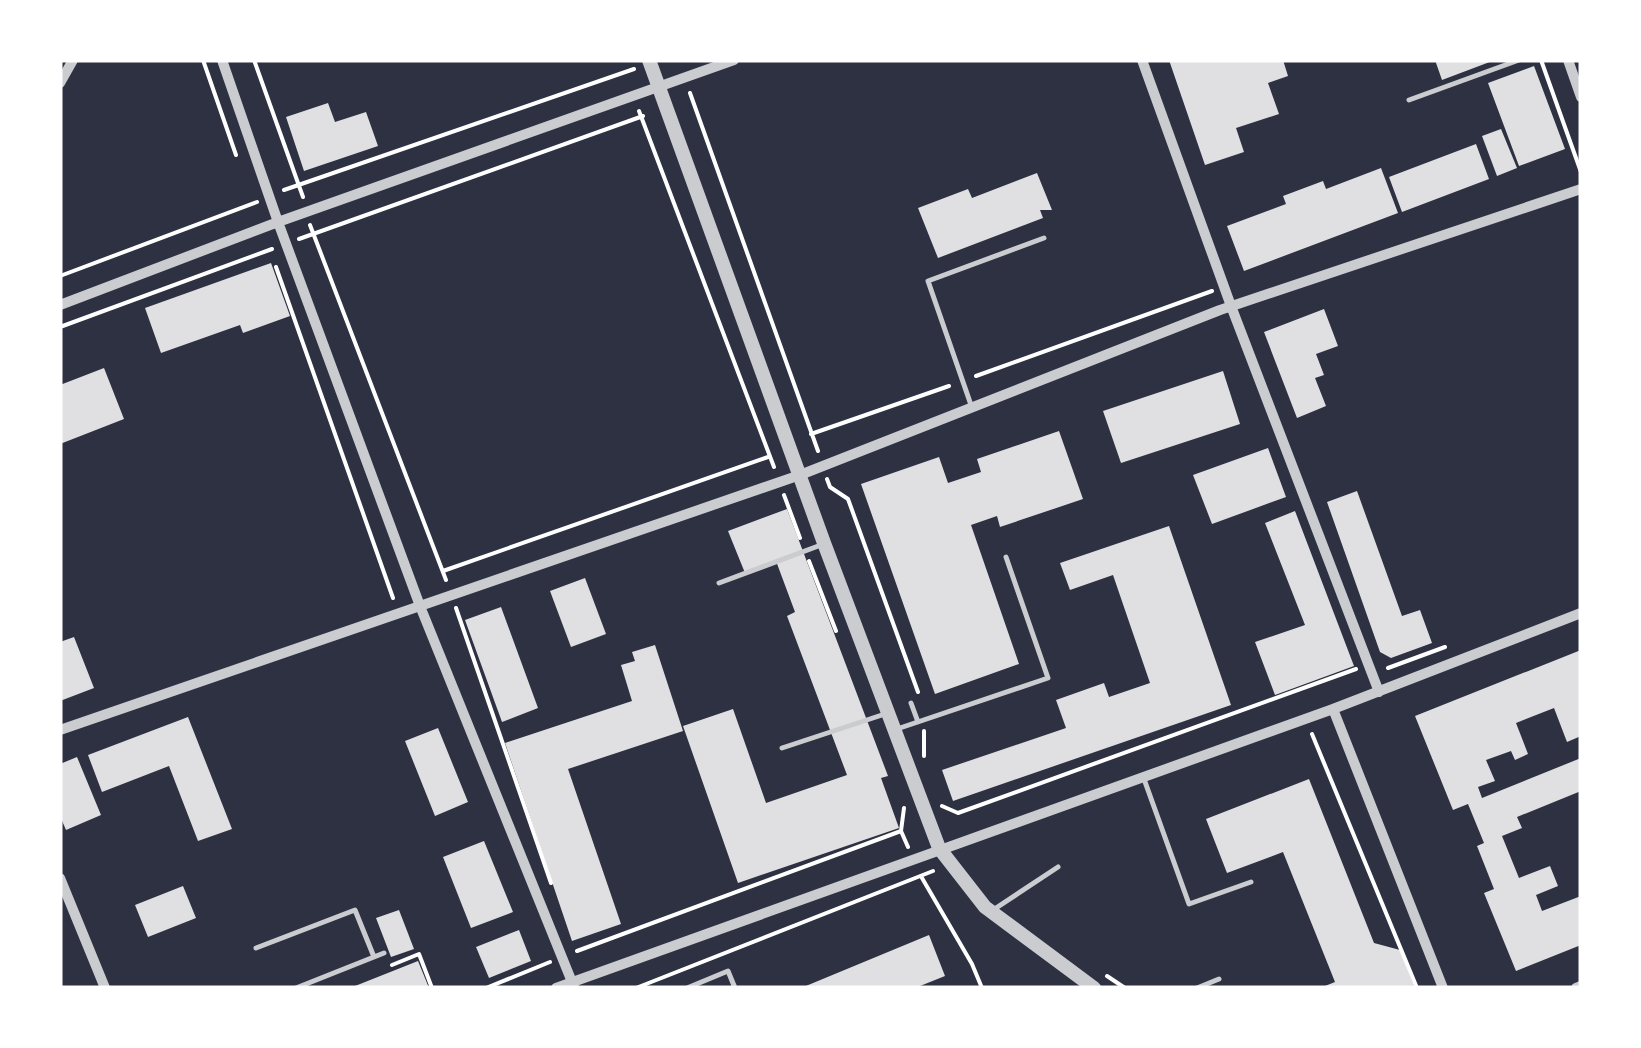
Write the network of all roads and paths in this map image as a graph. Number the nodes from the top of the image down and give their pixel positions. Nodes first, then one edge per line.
1 (73, 60) edge
2 (202, 60) edge
3 (222, 60) edge
4 (254, 60) edge
5 (734, 60) edge
6 (1142, 60) edge
7 (1519, 60) edge
8 (1541, 60) edge
9 (1568, 60) edge
10 (642, 64) edge
11 (684, 77) junction
12 (60, 83) edge
13 (657, 86) junction
14 (633, 95) junction
15 (1581, 97) edge
16 (1409, 100) dead end
17 (665, 108) junction
18 (641, 117) junction
19 (241, 168) dead end
20 (1581, 172) edge
21 (298, 184) junction
22 (1581, 189) edge
23 (269, 195) junction
24 (254, 204) junction
25 (305, 212) junction
26 (278, 222) junction
27 (262, 228) junction
28 (314, 234) junction
29 (1044, 238) dead end
30 (286, 244) junction
31 (270, 250) junction
32 (276, 268) dead end
33 (60, 276) edge
34 (1224, 286) junction
35 (60, 305) edge
36 (1231, 306) junction
37 (60, 326) edge
38 (962, 381) junction
39 (972, 408) junction
40 (770, 456) junction
41 (824, 466) junction
42 (800, 475) junction
43 (779, 482) junction
44 (824, 544) junction
45 (805, 550) junction
46 (1006, 557) dead end
47 (442, 571) junction
48 (719, 584) dead end
49 (452, 595) junction
50 (420, 606) junction
51 (1581, 613) edge
52 (398, 614) junction
53 (838, 634) dead end
54 (1358, 668) dead end
55 (1378, 692) junction
56 (911, 703) dead end
57 (1333, 709) junction
58 (888, 713) junction
59 (921, 721) junction
60 (60, 730) edge
61 (894, 730) junction
62 (1311, 732) dead end
63 (782, 748) dead end
64 (924, 768) dead end
65 (1142, 776) junction
66 (938, 804) dead end
67 (904, 808) dead end
68 (939, 848) junction
69 (950, 862) junction
70 (1058, 867) dead end
71 (922, 877) junction
72 (60, 878) edge
73 (1251, 882) dead end
74 (555, 895) dead end
75 (991, 911) junction
76 (256, 948) dead end
77 (384, 953) dead end
78 (374, 957) junction
79 (562, 957) junction
80 (392, 965) dead end
81 (1219, 979) dead end
82 (573, 985) edge
83 (105, 988) edge
84 (296, 988) edge
85 (432, 988) edge
86 (486, 988) edge
87 (556, 988) edge
88 (636, 988) edge
89 (687, 988) edge
90 (736, 988) edge
91 (982, 988) edge
92 (1094, 988) edge
93 (1197, 988) edge
94 (1417, 988) edge
95 (1443, 988) edge

1 - 12 street
2 - 19 path
3 - 23 street
4 - 21 path
5 - 11 street
6 - 34 street
7 - 16 lane
8 - 20 path
9 - 15 street
10 - 13 street
10 - 21 path
11 - 13 street
11 - 38 path
13 - 14 street
13 - 17 street
14 - 18 path
14 - 25 street
17 - 18 path
17 - 42 street
18 - 28 path
18 - 40 path
21 - 23 path
21 - 25 path
22 - 36 street
23 - 24 path
23 - 26 street
24 - 27 path
24 - 33 path
25 - 26 street
25 - 28 path
26 - 27 street
26 - 30 street
27 - 31 path
27 - 35 street
28 - 30 path
28 - 47 path
29 - 38 lane
30 - 31 path
30 - 50 street
31 - 37 path
32 - 52 path
34 - 36 street
34 - 38 path
36 - 39 street
36 - 55 street
38 - 39 lane
39 - 41 street
40 - 43 path
40 - 47 path
41 - 42 street
41 - 59 path
42 - 43 street
42 - 44 street
43 - 45 path
43 - 49 street
44 - 45 lane
44 - 58 street
45 - 48 lane
45 - 53 path
46 - 59 lane
47 - 49 path
49 - 50 street
49 - 74 path
50 - 52 street
50 - 79 street
51 - 55 street
52 - 60 street
54 - 66 path
55 - 57 street
56 - 59 lane
57 - 65 street
57 - 95 street
58 - 61 street
58 - 63 lane
59 - 61 lane
59 - 64 path
61 - 68 street
62 - 94 path
65 - 68 street
65 - 73 lane
67 - 79 path
68 - 69 street
68 - 82 street
69 - 71 path
69 - 75 street
70 - 75 lane
71 - 88 path
71 - 91 path
72 - 83 street
75 - 92 street
76 - 78 lane
77 - 78 lane
78 - 84 lane
79 - 82 street
79 - 86 path
80 - 85 path
81 - 93 lane
82 - 87 street
89 - 90 lane

